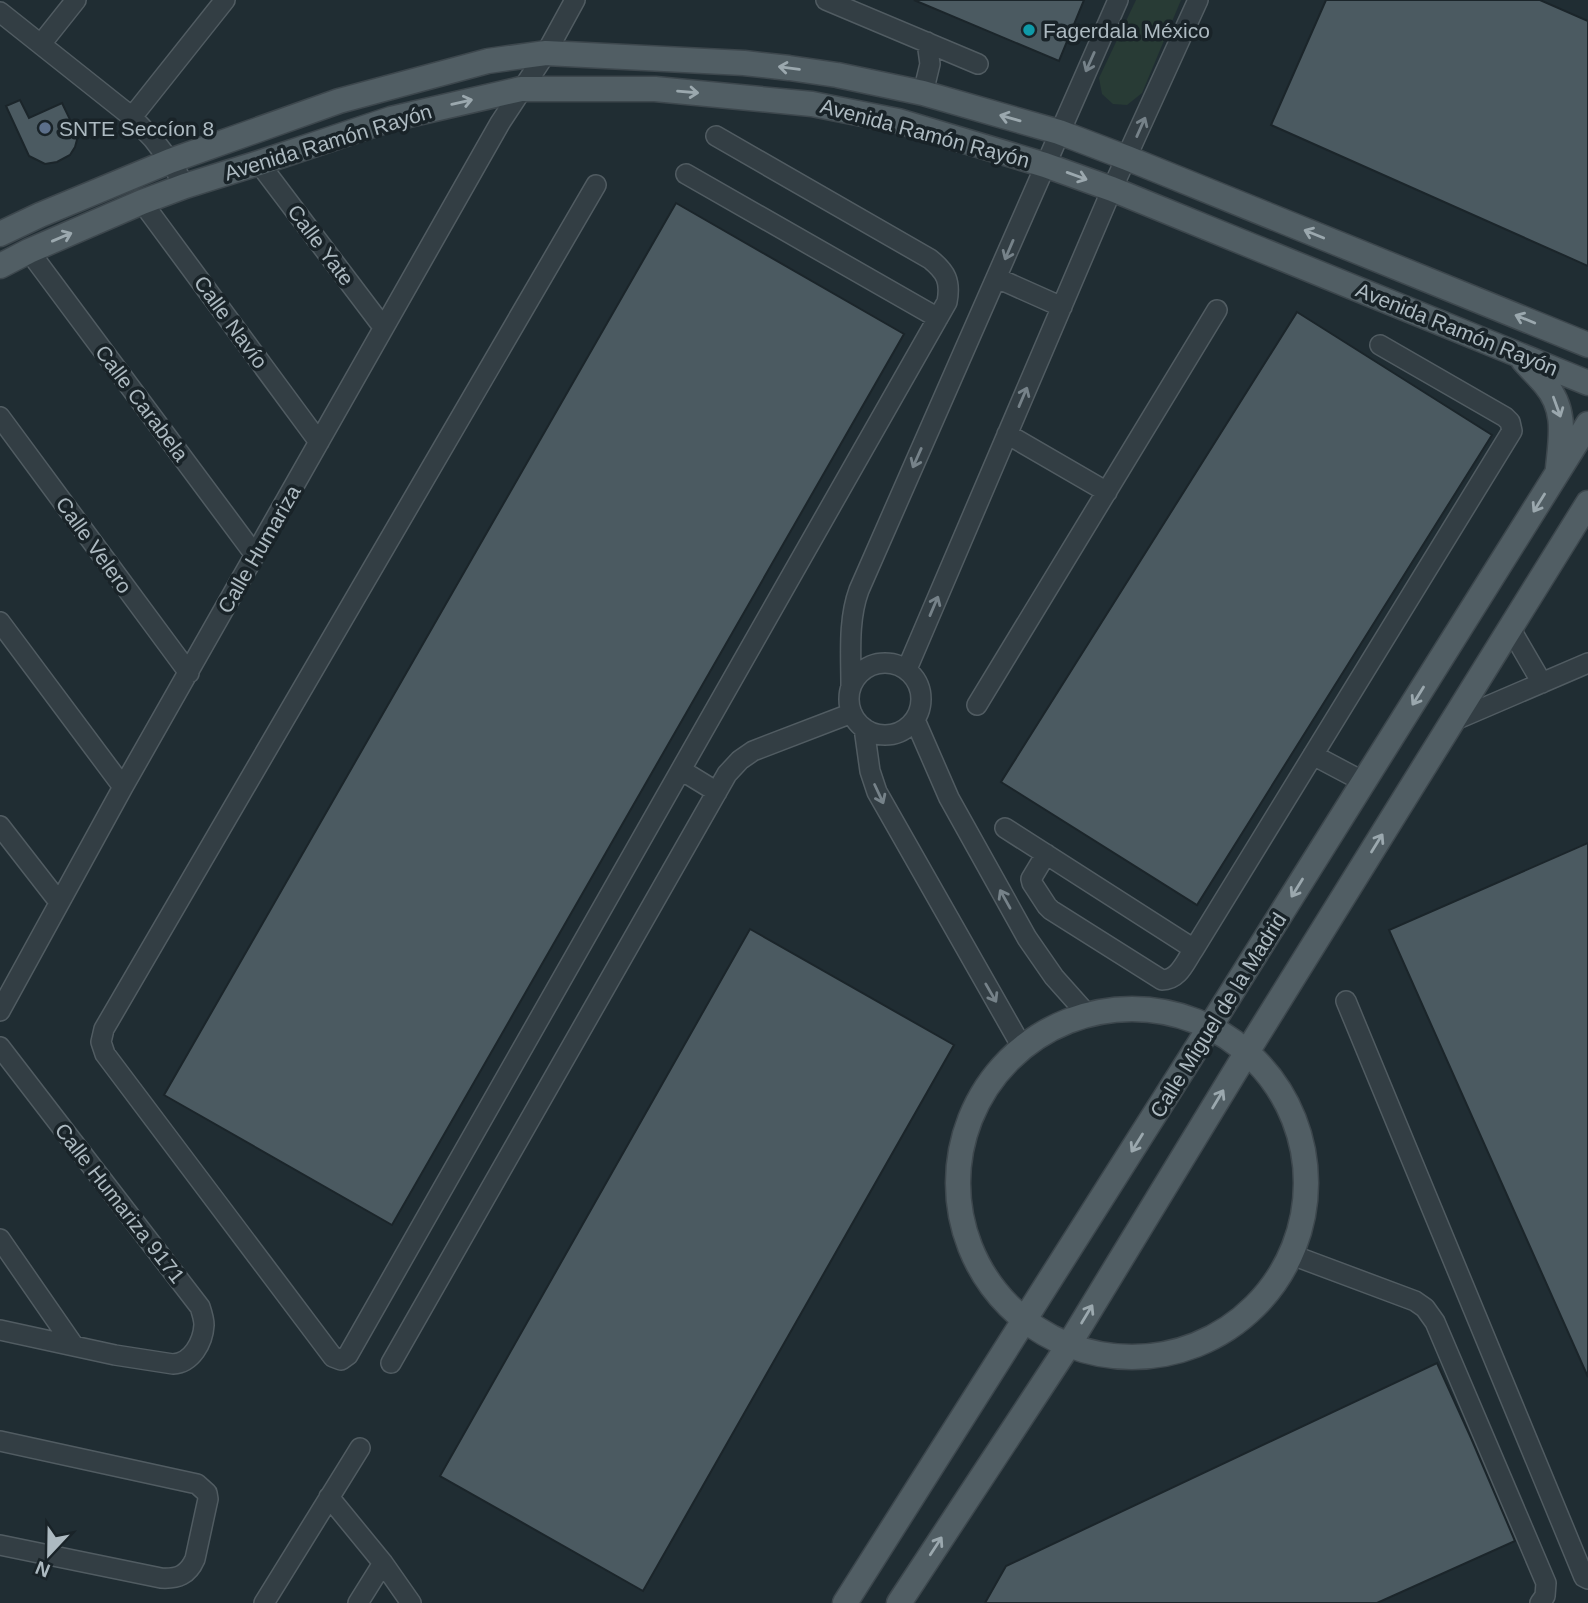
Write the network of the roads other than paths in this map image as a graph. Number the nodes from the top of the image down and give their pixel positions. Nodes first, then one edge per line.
1 (76, 0) edge
2 (225, 0) edge
3 (575, 0) edge
4 (826, 0) edge
5 (1118, 0) edge
6 (1198, 0) edge
7 (0, 12) edge
8 (927, 42) junction
9 (41, 44) junction
10 (546, 53) junction
11 (978, 64) dead end
12 (522, 89) junction
13 (923, 93) junction
14 (132, 117) junction
15 (1059, 132) junction
16 (716, 136) dead end
17 (1127, 158) junction
18 (170, 161) junction
19 (258, 163) junction
20 (1045, 165) junction
21 (686, 174) dead end
22 (596, 185) dead end
23 (185, 186) junction
24 (1112, 189) junction
25 (142, 202) junction
26 (0, 234) edge
27 (29, 251) junction
28 (0, 266) edge
29 (997, 278) junction
30 (1062, 307) junction
31 (1217, 310) dead end
32 (938, 318) junction
33 (383, 327) junction
34 (1588, 331) edge
35 (1557, 332) junction
36 (1380, 345) dead end
37 (1588, 345) edge
38 (1518, 354) junction
39 (1588, 383) edge
40 (0, 418) edge
41 (1588, 424) edge
42 (1007, 434) junction
43 (319, 442) junction
44 (1558, 473) junction
45 (1107, 492) junction
46 (1588, 503) edge
47 (255, 555) junction
48 (0, 622) edge
49 (1510, 628) junction
50 (1588, 663) edge
51 (907, 669) junction
52 (188, 673) junction
53 (1542, 683) junction
54 (851, 686) junction
55 (978, 705) dead end
56 (915, 720) junction
57 (858, 721) junction
58 (1452, 721) junction
59 (1313, 755) junction
60 (681, 770) junction
61 (1364, 782) junction
62 (122, 787) junction
63 (717, 792) junction
64 (0, 826) edge
65 (1005, 828) dead end
66 (1046, 854) junction
67 (59, 902) junction
68 (1194, 949) junction
69 (1346, 1001) dead end
70 (0, 1011) edge
71 (1087, 1014) junction
72 (1210, 1027) junction
73 (0, 1047) edge
74 (1022, 1047) junction
75 (1247, 1052) junction
76 (0, 1239) edge
77 (1292, 1255) junction
78 (1025, 1321) junction
79 (0, 1330) edge
80 (74, 1346) junction
81 (1068, 1346) junction
82 (391, 1363) dead end
83 (0, 1441) edge
84 (360, 1448) dead end
85 (329, 1497) junction
86 (0, 1545) edge
87 (383, 1563) junction
88 (1588, 1579) edge
89 (264, 1603) edge
90 (358, 1603) edge
91 (411, 1603) edge
92 (845, 1603) edge
93 (899, 1603) edge
94 (1540, 1603) edge

1 - 9 street
2 - 14 street
3 - 10 street, Calle Humariza
4 - 8 street
5 -> 15 street
17 -> 6 street
7 - 9 street
8 - 11 street
8 - 13 street
9 - 14 street
10 - 12 street, Calle Humariza
13 -> 10 main road, Avenida Ramón Rayón
10 - 18 main road, Avenida Ramón Rayón
19 -> 12 main road, Avenida Ramón Rayón
12 -> 20 main road, Avenida Ramón Rayón
12 - 33 street, Calle Humariza
15 -> 13 main road, Avenida Ramón Rayón
14 - 18 street
15 - 17 main road, Avenida Ramón Rayón
15 - 20 street
16 - 32 street
17 - 24 street
35 -> 17 main road, Avenida Ramón Rayón
18 - 23 street
18 - 26 main road, Avenida Ramón Rayón
19 - 23 main road, Avenida Ramón Rayón
19 - 33 street, Calle Yate
20 -> 24 main road, Avenida Ramón Rayón
20 -> 29 street
21 - 32 street
22 - 60 street
23 - 25 main road, Avenida Ramón Rayón
24 - 30 street
24 - 38 main road, Avenida Ramón Rayón
27 -> 25 main road, Avenida Ramón Rayón
25 - 43 street, Calle Navío
27 - 28 main road, Avenida Ramón Rayón
27 - 47 street, Calle Carabela
29 - 30 street
29 -> 54 street
42 -> 30 street
31 - 45 street
32 - 60 street
33 - 43 street, Calle Humariza
34 - 35 main road
35 - 37 main road, Avenida Ramón Rayón
36 - 59 street
38 - 39 main road, Avenida Ramón Rayón
38 -> 44 main road
40 - 52 street, Calle Velero
41 - 44 main road, Calle Miguel de la Madrid
42 - 45 street
51 -> 42 street
43 - 47 street, Calle Humariza
44 -> 61 main road, Calle Miguel de la Madrid
45 - 55 street
46 - 49 main road, Calle Miguel de la Madrid
47 - 52 street, Calle Humariza
48 - 62 street
49 - 53 street
49 - 58 main road, Calle Miguel de la Madrid
50 - 53 street
51 - 54 street
51 - 56 street
52 - 62 street, Calle Humariza
53 - 58 street
54 - 57 street
56 - 57 street
71 -> 56 street
57 - 63 street
57 -> 74 street
75 -> 58 main road, Calle Miguel de la Madrid
59 - 61 street
59 - 68 street
60 - 63 street
61 -> 72 main road, Calle Miguel de la Madrid
62 - 67 street, Calle Humariza
63 - 82 street
64 - 67 street
65 - 66 street
66 - 68 street
66 - 68 street
67 - 70 street, Calle Humariza
69 - 88 street
71 - 72 main road
71 - 74 main road
72 - 75 main road
72 -> 78 main road, Calle Miguel de la Madrid
73 - 80 street, Calle Humariza 9171
74 - 78 main road
75 - 77 main road
81 -> 75 main road, Calle Miguel de la Madrid
76 - 80 street
77 - 81 main road
77 - 94 street
78 - 81 main road
78 - 92 main road, Calle Miguel de la Madrid
79 - 80 street
93 -> 81 main road, Calle Miguel de la Madrid
83 - 86 street
84 - 85 street
85 - 87 street
85 - 89 street
87 - 90 street
87 - 91 street

